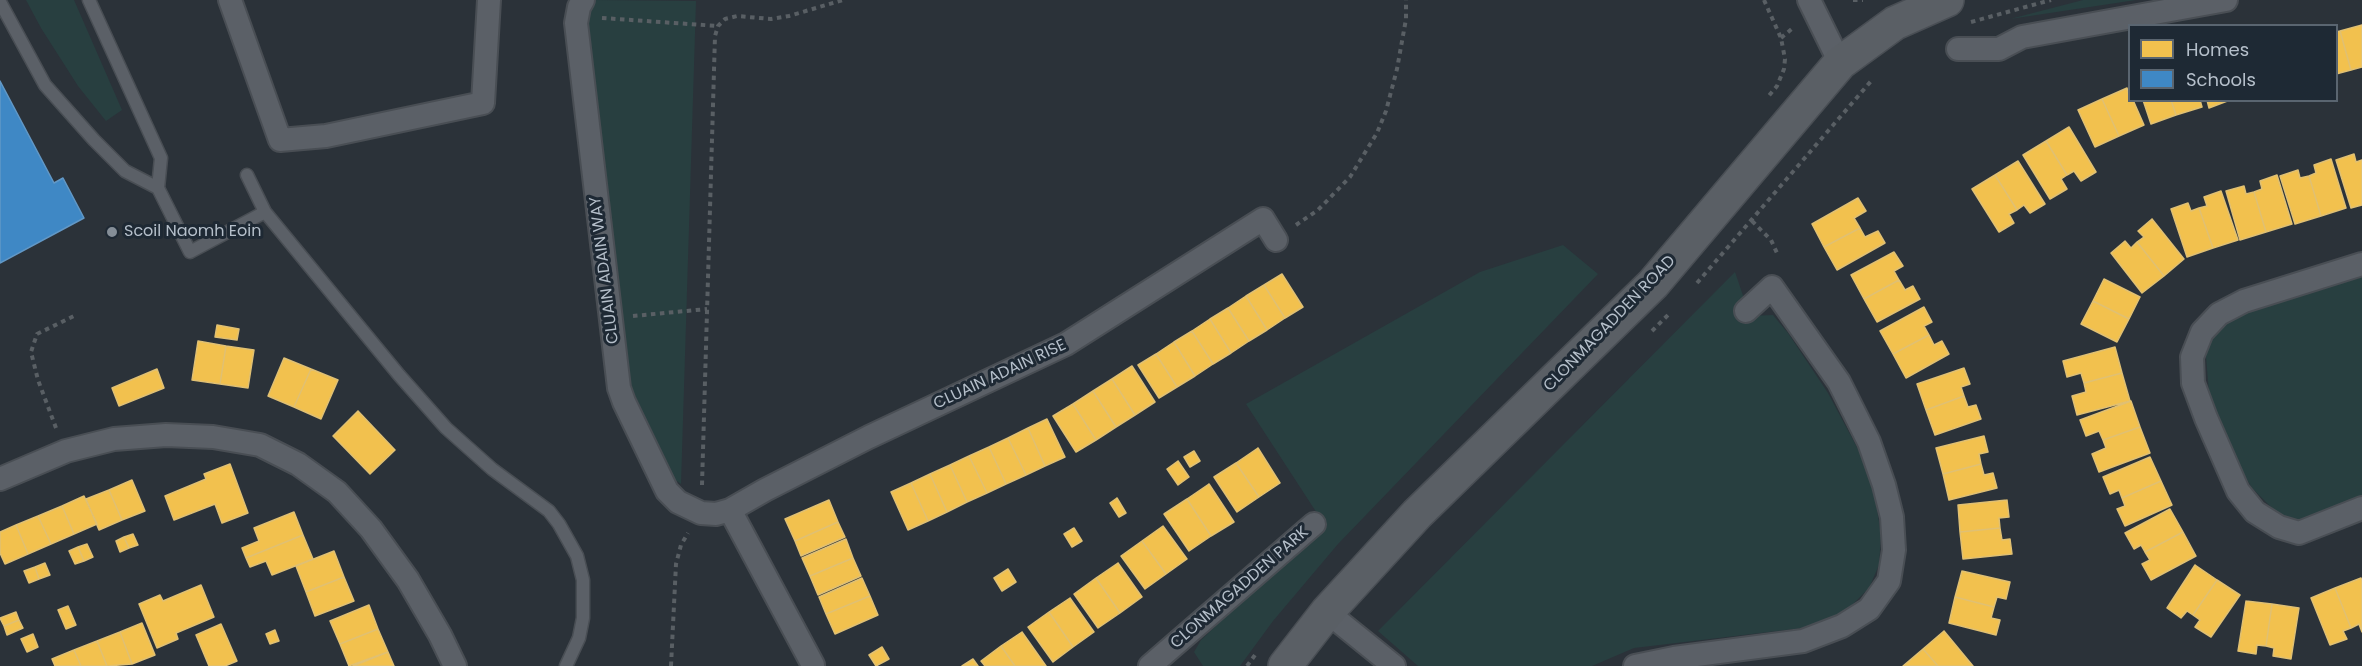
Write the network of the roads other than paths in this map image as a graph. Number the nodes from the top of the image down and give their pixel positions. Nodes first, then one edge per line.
1 (88, 0) edge
2 (230, 0) edge
3 (489, 0) edge
4 (1809, 0) edge
5 (1947, 0) edge
6 (2226, 0) edge
7 (0, 3) edge
8 (580, 8) edge
9 (1958, 49) dead end
10 (1840, 63) junction
11 (247, 175) dead end
12 (158, 188) junction
13 (265, 212) junction
14 (1276, 240) road end
15 (2362, 264) edge
16 (1746, 311) dead end
17 (0, 479) edge
18 (2362, 508) edge
19 (730, 510) junction
20 (701, 513) joint
21 (1314, 524) dead end
22 (1327, 612) junction
23 (1164, 662) edge
24 (813, 665) edge
25 (455, 666) edge
26 (567, 666) edge
27 (1285, 666) edge
28 (1394, 666) edge
29 (1635, 666) edge

1 - 12 lane
2 - 3 street
4 - 10 street
5 - 10 street, CLONMAGADDEN ROAD
6 - 9 street
7 - 12 lane
8 - 20 street, CLUAIN ADAIN WAY
10 - 22 street, CLONMAGADDEN ROAD
11 - 13 lane
12 - 13 lane
13 - 26 lane
14 - 19 street, CLUAIN ADAIN RISE
15 - 18 street
16 - 29 street
17 - 25 street
19 - 20 street, CLUAIN ADAIN RISE
19 - 24 street
21 - 23 street, CLONMAGADDEN PARK
22 - 27 street, CLONMAGADDEN ROAD
22 - 28 street

